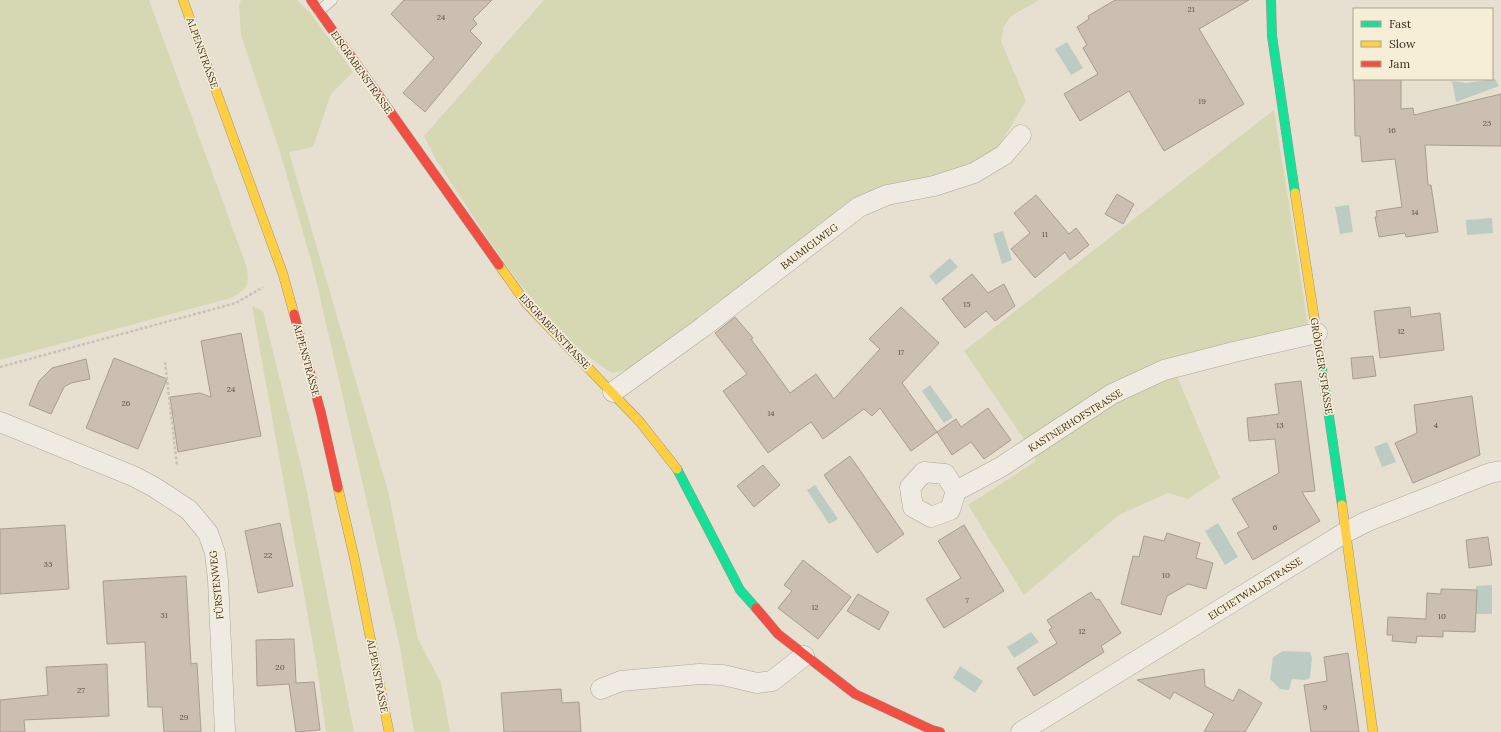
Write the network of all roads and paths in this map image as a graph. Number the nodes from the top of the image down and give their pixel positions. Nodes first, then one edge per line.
1 (183, 0) edge
2 (311, 0) edge
3 (332, 0) edge
4 (1271, 0) edge
5 (319, 11) junction
6 (1021, 135) dead end
7 (283, 274) junction
8 (1317, 333) junction
9 (165, 362) dead end
10 (0, 367) edge
11 (613, 392) junction
12 (0, 422) edge
13 (177, 466) dead end
14 (1501, 470) edge
15 (956, 491) dead end
16 (1346, 532) junction
17 (804, 656) junction
18 (601, 689) dead end
19 (226, 732) edge
20 (389, 732) edge
21 (940, 732) edge
22 (1022, 732) edge
23 (1373, 732) edge

1 - 7 street, ALPENSTRASSE
2 - 5 street, EISGRABENSTRASSE
3 - 5 lane
4 - 8 street, GRÖDIGER STRASSE
5 - 11 street, EISGRABENSTRASSE
6 - 11 street, BAUMIGLWEG
7 - 10 path
7 - 20 street, ALPENSTRASSE
8 - 15 street, KASTNERHOFSTRASSE
8 - 16 street, GRÖDIGER STRASSE
9 - 13 path
11 - 17 street, EISGRABENSTRASSE
12 - 19 street, FÜRSTENWEG
14 - 16 street, EICHETWALDSTRASSE
16 - 22 street, EICHETWALDSTRASSE
16 - 23 street, GRÖDIGER STRASSE
17 - 18 street
17 - 21 street, EISGRABENSTRASSE

